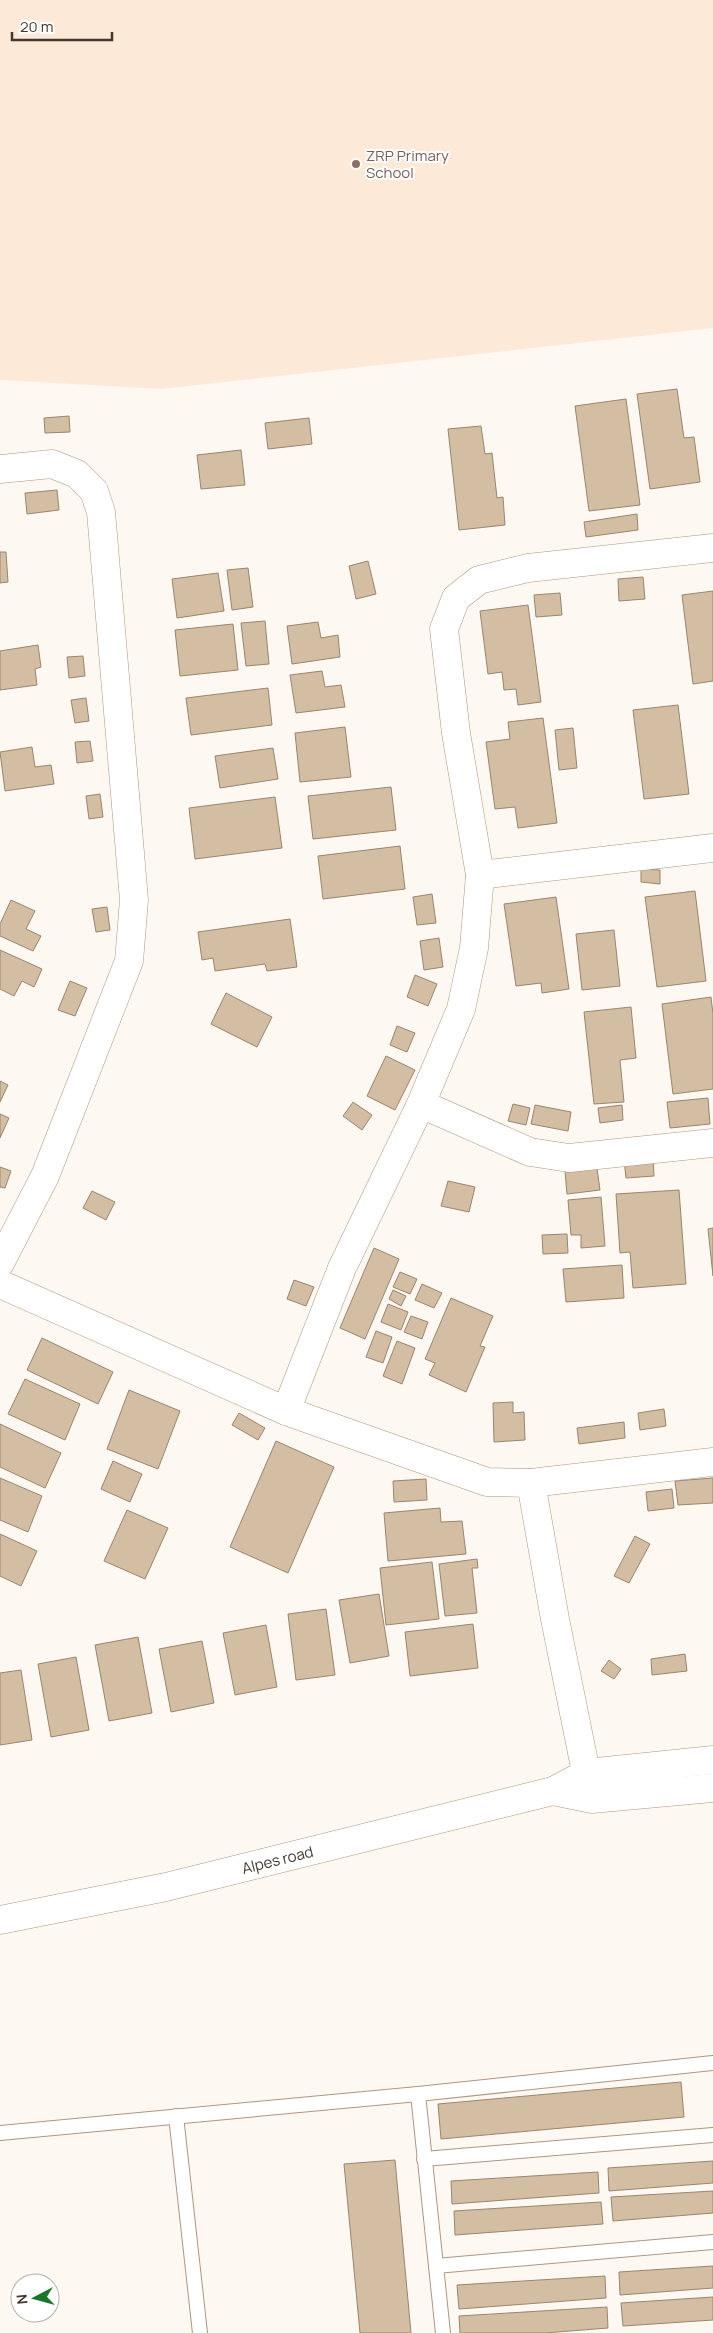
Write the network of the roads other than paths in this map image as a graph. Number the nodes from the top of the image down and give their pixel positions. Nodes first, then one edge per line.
1 (0, 469) edge
2 (713, 548) edge
3 (713, 848) edge
4 (480, 875) junction
5 (421, 1104) junction
6 (713, 1143) edge
7 (0, 1264) edge
8 (0, 1284) edge
9 (286, 1411) junction
10 (713, 1462) edge
11 (531, 1483) junction
12 (713, 1760) edge
13 (589, 1786) junction
14 (713, 1788) edge
15 (0, 1920) edge
16 (713, 2063) edge
17 (418, 2094) junction
18 (176, 2116) junction
19 (0, 2133) edge
20 (713, 2135) edge
21 (424, 2159) junction
22 (713, 2242) edge
23 (436, 2266) junction
24 (200, 2333) edge
25 (444, 2333) edge

1 - 7 street
2 - 4 street
3 - 4 street
4 - 5 street
5 - 6 street
5 - 9 street
8 - 9 street
9 - 11 street
10 - 11 street
11 - 13 street
12 - 13 street, Alpes road
13 - 14 street, Alpes road
13 - 15 street, Alpes road
16 - 17 lane
17 - 18 lane
17 - 21 lane
18 - 19 lane
18 - 24 lane
20 - 21 lane
21 - 23 lane
22 - 23 lane
23 - 25 lane

